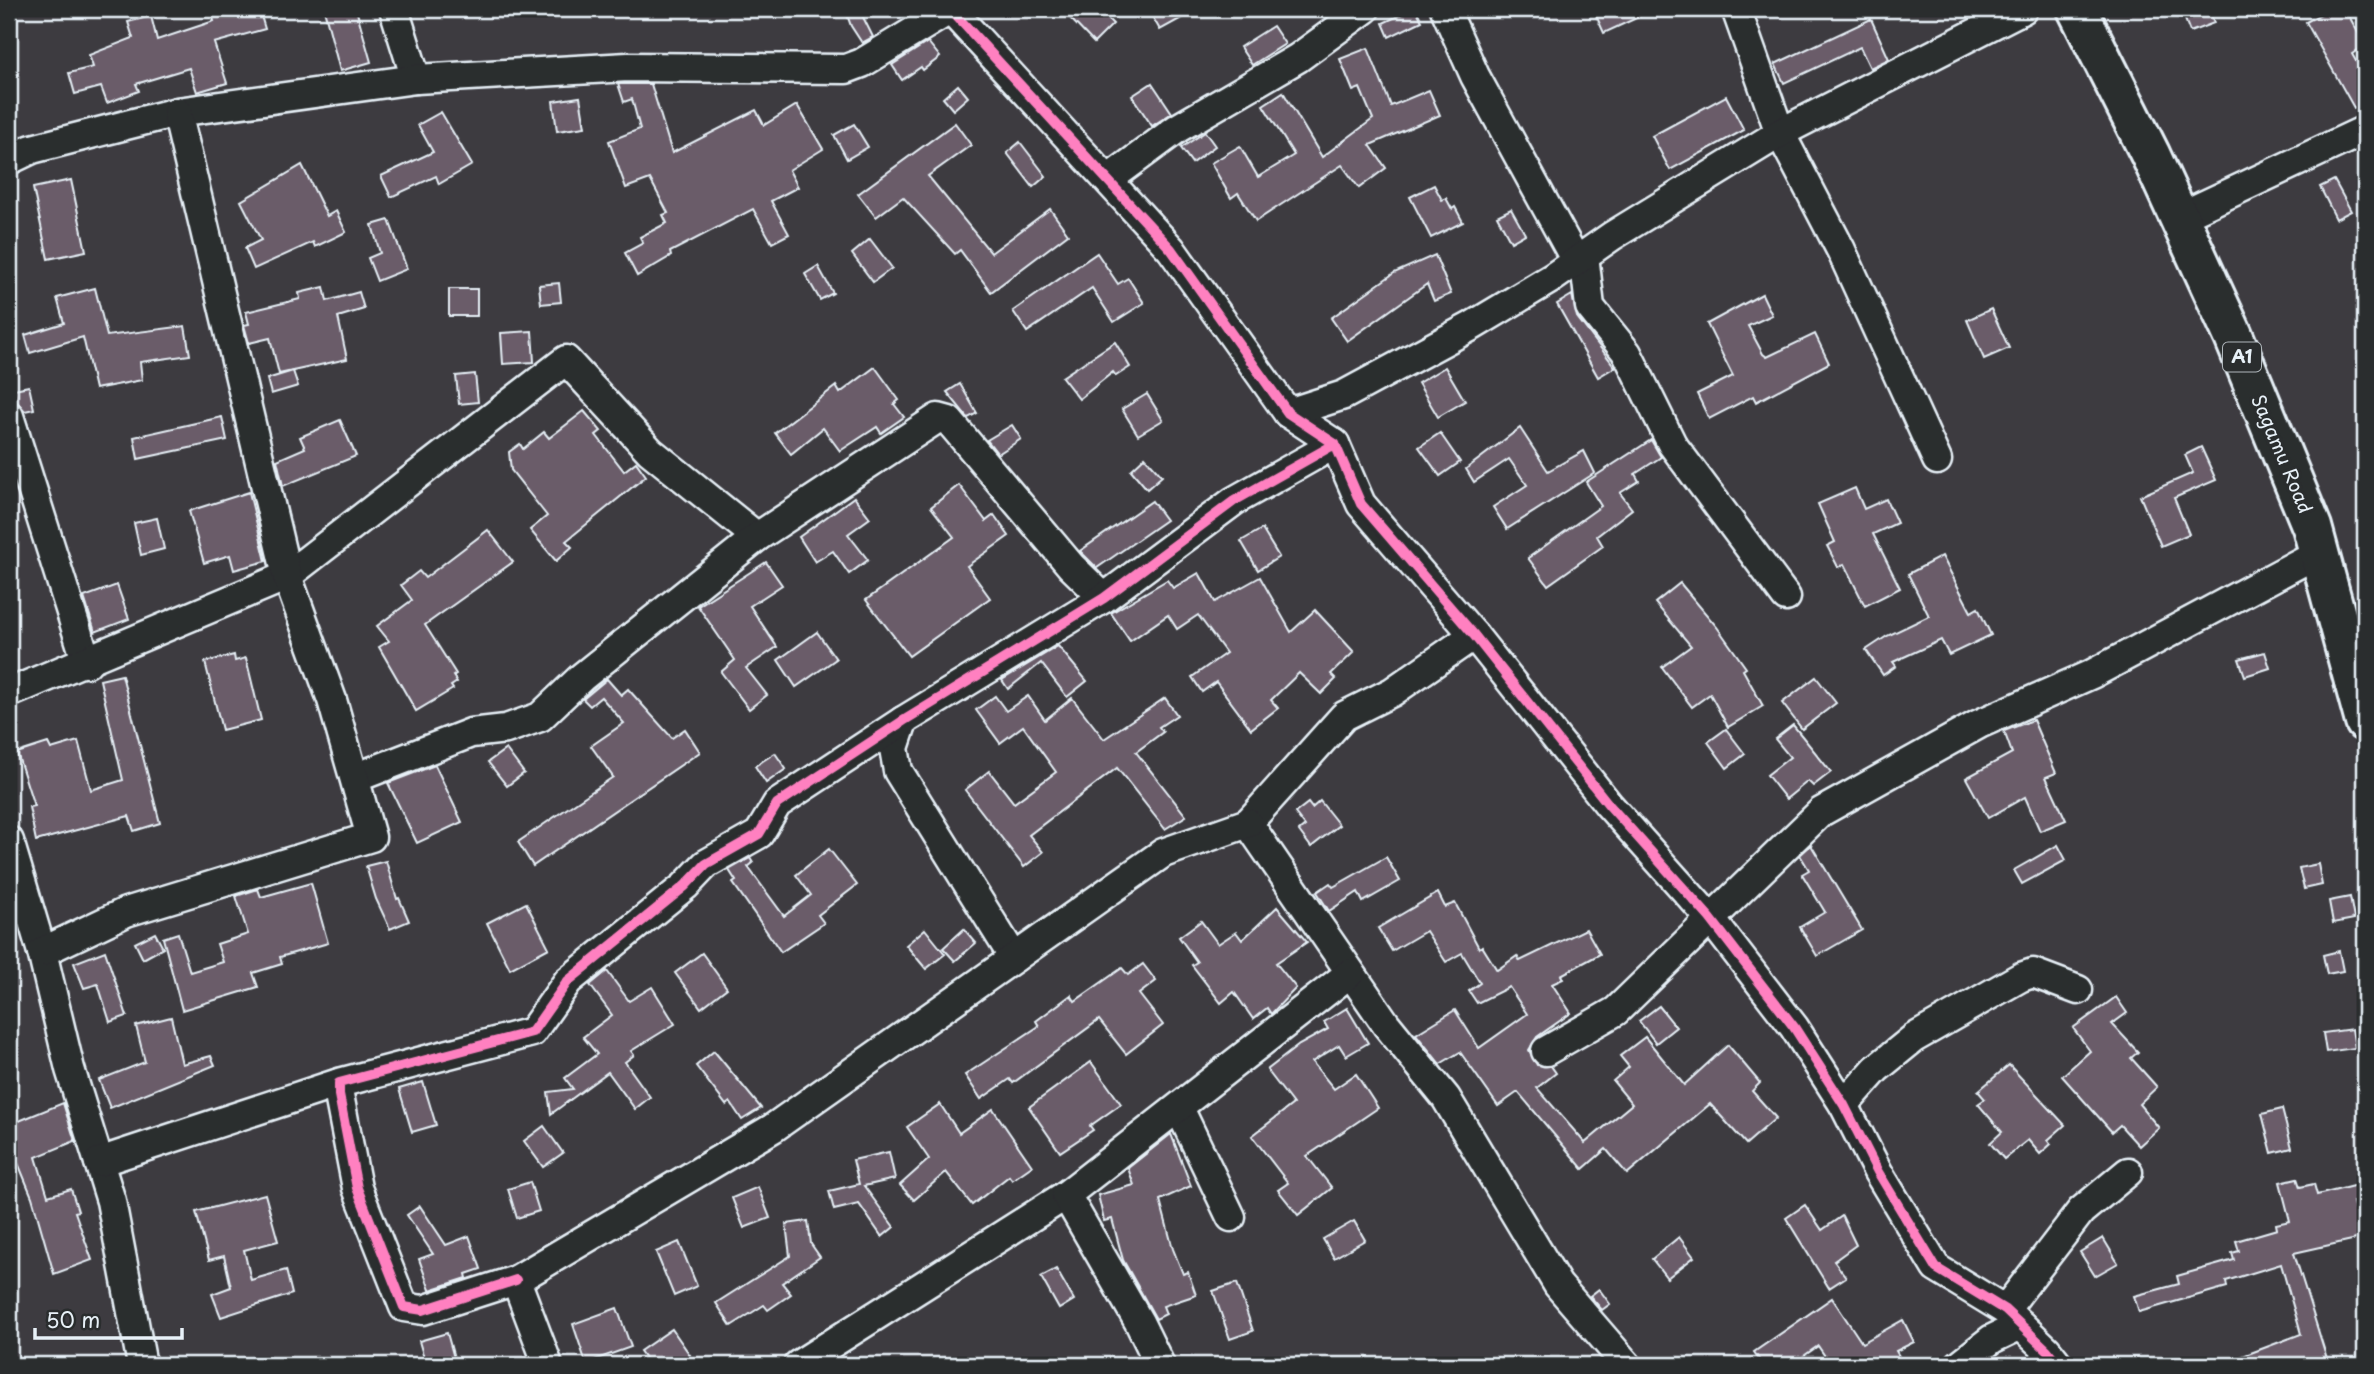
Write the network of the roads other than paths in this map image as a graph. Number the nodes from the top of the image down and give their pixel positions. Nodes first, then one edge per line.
1 (394, 9) edge
2 (950, 9) edge
3 (1366, 9) edge
4 (1445, 9) edge
5 (1736, 9) edge
6 (2023, 9) edge
7 (2077, 9) edge
8 (416, 79) junction
9 (177, 112) junction
10 (2365, 130) edge
11 (1780, 133) junction
12 (9, 159) edge
13 (1109, 179) junction
14 (2179, 217) junction
15 (1580, 258) junction
16 (1288, 413) junction
17 (9, 416) edge
18 (1335, 444) junction
19 (1937, 460) dead end
20 (757, 537) junction
21 (2320, 552) junction
22 (287, 576) junction
23 (1786, 597) dead end
24 (1104, 598) junction
25 (1474, 635) junction
26 (87, 663) junction
27 (9, 693) edge
28 (903, 721) junction
29 (2365, 722) edge
30 (355, 778) junction
31 (1248, 823) junction
32 (9, 841) edge
33 (1710, 918) junction
34 (42, 952) junction
35 (1014, 958) junction
36 (1350, 973) junction
37 (2078, 990) dead end
38 (1546, 1051) dead end
39 (339, 1083) junction
40 (1844, 1105) junction
41 (1179, 1108) junction
42 (99, 1162) junction
43 (2128, 1172) dead end
44 (1066, 1195) junction
45 (1231, 1217) dead end
46 (516, 1280) junction
47 (2013, 1318) junction
48 (142, 1365) edge
49 (548, 1365) edge
50 (798, 1365) edge
51 (1160, 1365) edge
52 (1627, 1365) edge
53 (1959, 1365) edge
54 (2059, 1365) edge

1 - 8 street
2 - 8 street
2 - 13 street
3 - 13 street
4 - 15 street
5 - 11 street
6 - 11 street
7 - 14 highway, Sagamu Road / A1
8 - 9 street
9 - 12 street
9 - 22 street
10 - 14 street
11 - 15 street
11 - 19 street
13 - 16 street
14 - 21 highway, Sagamu Road / A1
15 - 16 street
15 - 23 street
16 - 18 street
17 - 26 street
18 - 24 street
18 - 25 street
20 - 22 street
20 - 24 street
20 - 30 street
21 - 29 highway, Sagamu Road / A1
21 - 33 street
22 - 26 street
22 - 30 street
24 - 28 street
25 - 31 street
25 - 33 street
26 - 27 street
28 - 35 street
28 - 39 street
30 - 34 street
31 - 35 street
31 - 36 street
32 - 34 street
33 - 38 street
33 - 40 street
34 - 42 street
35 - 46 street
36 - 41 street
36 - 52 street
37 - 40 street
39 - 42 street
39 - 46 street
40 - 47 street
41 - 44 street
41 - 45 street
42 - 48 street
43 - 47 street
44 - 50 street
44 - 51 street
46 - 49 street
47 - 53 street
47 - 54 street

